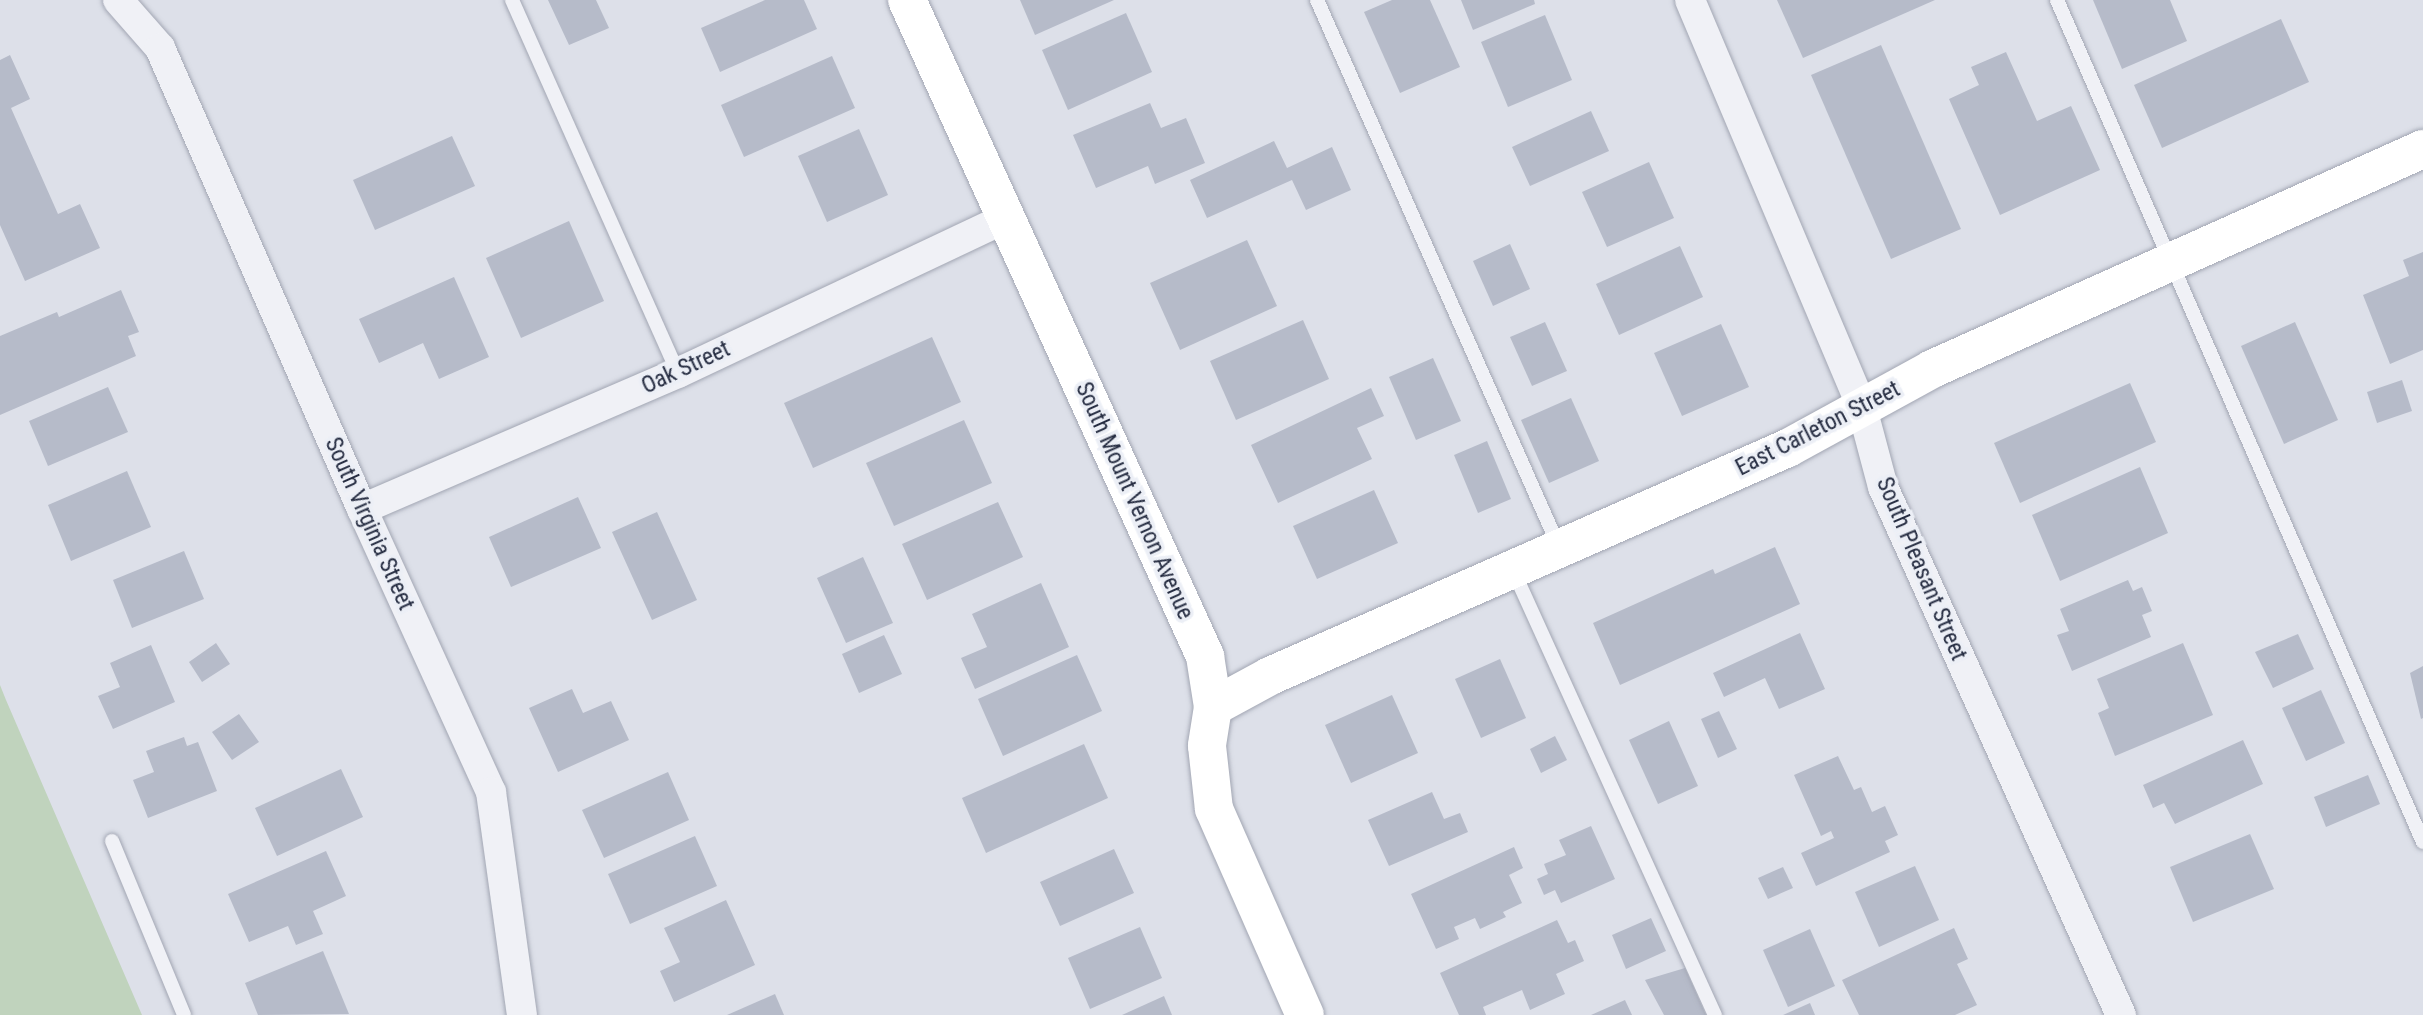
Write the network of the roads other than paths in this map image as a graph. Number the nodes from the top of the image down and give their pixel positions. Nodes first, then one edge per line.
1 (118, 0) edge
2 (512, 0) edge
3 (907, 0) edge
4 (1317, 0) edge
5 (1690, 0) edge
6 (2057, 0) edge
7 (2423, 149) edge
8 (1006, 218) junction
9 (2169, 263) junction
10 (678, 373) junction
11 (1862, 408) junction
12 (362, 509) junction
13 (1559, 548) junction
14 (1511, 568) junction
15 (1213, 707) junction
16 (112, 841) dead end
17 (2423, 842) edge
18 (184, 1015) edge
19 (522, 1015) edge
20 (1305, 1015) edge
21 (1716, 1015) edge
22 (2121, 1015) edge

1 - 12 street, South Virginia Street
2 - 10 lane
3 - 8 street, South Mount Vernon Avenue
4 - 13 lane
5 - 11 street, South Pleasant Street
6 - 9 lane
7 - 9 street, East Carleton Street
8 - 10 street, Oak Street
8 - 15 street, South Mount Vernon Avenue
9 - 11 street, East Carleton Street
9 - 17 lane
10 - 12 street, Oak Street
11 - 13 street, East Carleton Street
11 - 22 street, South Pleasant Street
12 - 19 street, South Virginia Street
13 - 14 street, East Carleton Street
14 - 15 street, East Carleton Street
14 - 21 lane
15 - 20 street, South Mount Vernon Avenue
16 - 18 lane

